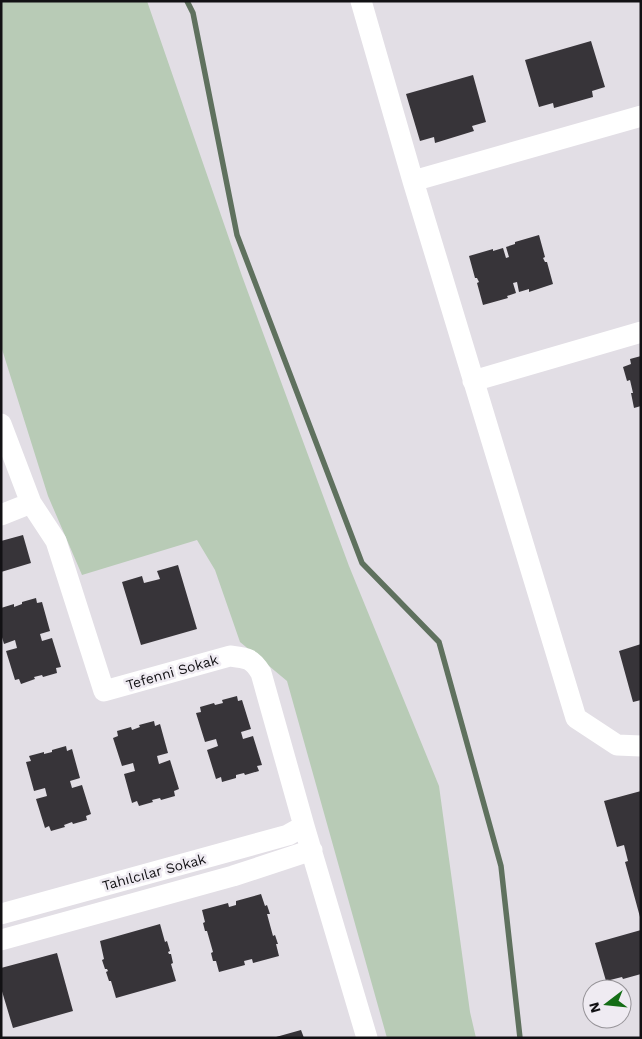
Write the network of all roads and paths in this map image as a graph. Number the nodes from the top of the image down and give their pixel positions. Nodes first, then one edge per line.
1 (361, 1) edge
2 (641, 116) edge
3 (413, 181) junction
4 (641, 332) edge
5 (473, 381) junction
6 (1, 424) edge
7 (31, 503) junction
8 (1, 515) edge
9 (641, 746) edge
10 (304, 826) junction
11 (312, 850) junction
12 (1, 914) edge
13 (1, 940) edge
14 (367, 1038) edge

1 - 3 street
2 - 3 street
3 - 5 street
4 - 5 street
5 - 9 street
6 - 7 street, Tefenni Sokak
7 - 8 street
7 - 10 street, Tefenni Sokak
10 - 11 street, Tefenni Sokak
10 - 12 street, Tahılcılar Sokak
11 - 13 street
11 - 14 street, Tefenni Sokak

